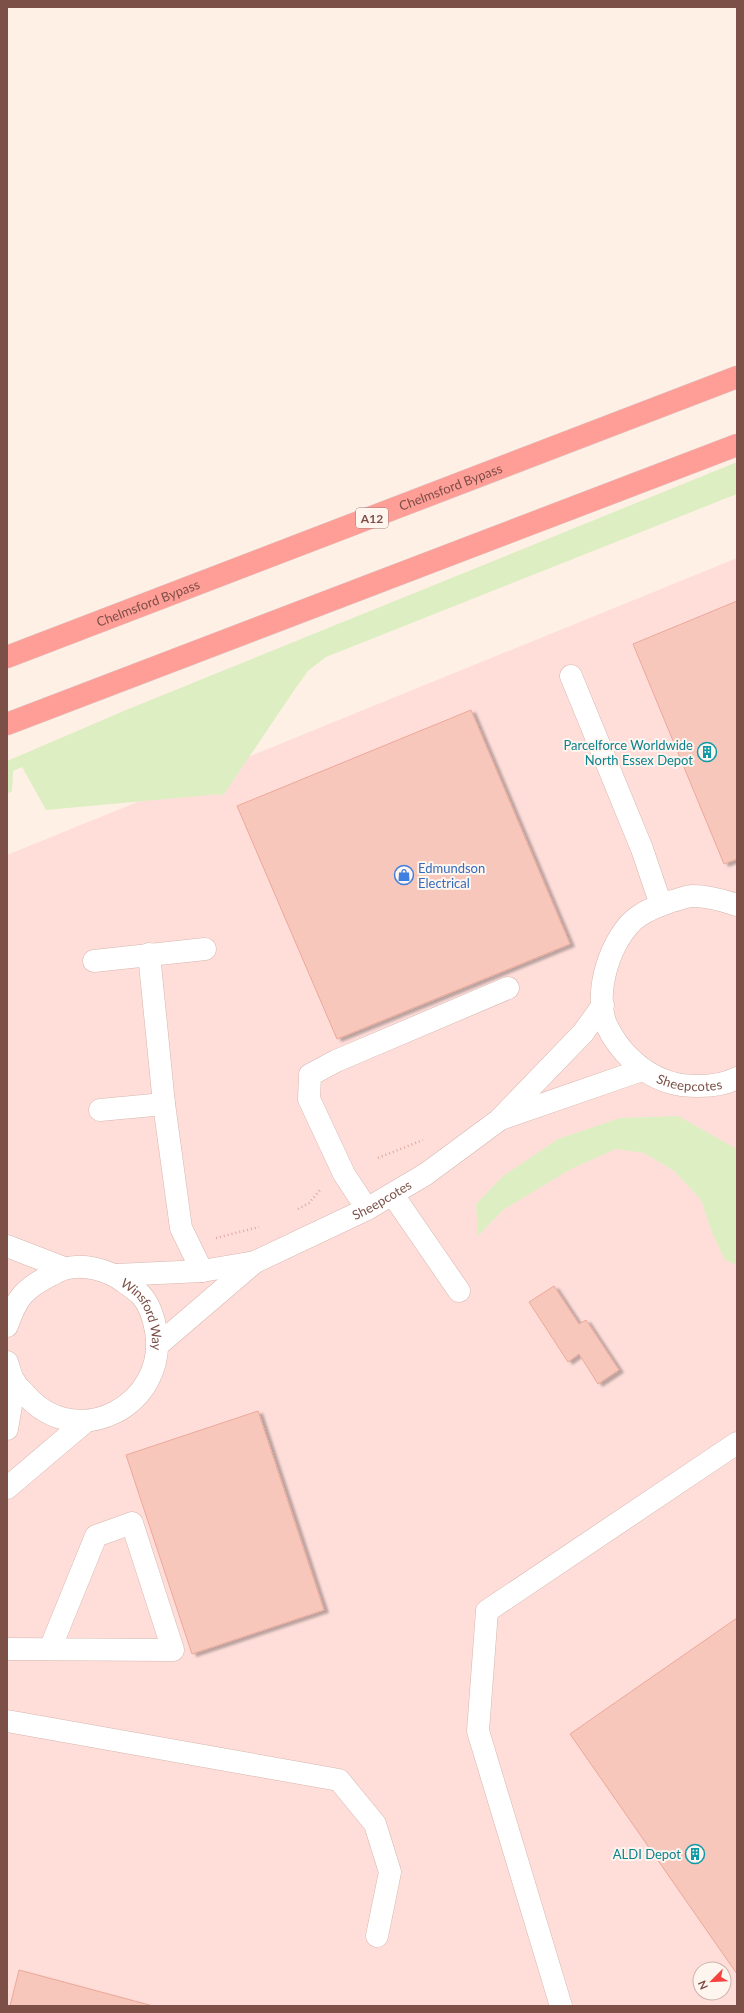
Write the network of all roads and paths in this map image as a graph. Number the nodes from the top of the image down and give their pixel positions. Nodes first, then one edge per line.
1 (737, 377) edge
2 (737, 445) edge
3 (7, 657) edge
4 (571, 676) dead end
5 (7, 724) edge
6 (660, 905) junction
7 (737, 905) edge
8 (205, 949) dead end
9 (149, 954) junction
10 (94, 960) dead end
11 (508, 988) dead end
12 (603, 1005) junction
13 (642, 1070) junction
14 (737, 1078) edge
15 (164, 1104) junction
16 (100, 1110) dead end
17 (498, 1120) junction
18 (423, 1140) dead end
19 (378, 1158) dead end
20 (322, 1189) dead end
21 (393, 1195) junction
22 (296, 1210) dead end
23 (367, 1210) junction
24 (263, 1226) dead end
25 (189, 1244) junction
26 (7, 1246) edge
27 (255, 1262) junction
28 (64, 1268) junction
29 (202, 1271) junction
30 (116, 1275) junction
31 (459, 1290) dead end
32 (7, 1326) edge
33 (158, 1345) junction
34 (7, 1362) edge
35 (15, 1382) junction
36 (86, 1421) junction
37 (7, 1429) edge
38 (737, 1443) edge
39 (7, 1488) edge
40 (7, 1649) edge
41 (50, 1649) junction
42 (7, 1721) edge
43 (377, 1936) dead end
44 (561, 2006) edge

1 - 3 highway, Chelmsford Bypass / A12
2 - 5 highway
4 - 6 street
6 - 7 street, Sheepcotes
6 - 12 street, Sheepcotes
8 - 9 street
9 - 10 street
9 - 15 street
11 - 23 street
12 - 13 street, Sheepcotes
12 - 17 street, Sheepcotes
13 - 14 street, Sheepcotes
13 - 17 street, Sheepcotes
15 - 16 street
15 - 25 street
17 - 21 street, Sheepcotes
18 - 19 path
20 - 22 path
21 - 23 street, Sheepcotes
21 - 31 street
23 - 27 street, Sheepcotes
24 - 25 path
25 - 29 street
26 - 28 street, Winsford Way
27 - 29 street, Sheepcotes
27 - 33 street, Sheepcotes
28 - 30 street, Winsford Way
28 - 32 street, Winsford Way
29 - 30 street, Sheepcotes
30 - 33 street, Winsford Way
33 - 36 street, Winsford Way
34 - 35 street, Winsford Way
35 - 36 street, Winsford Way
35 - 37 street
36 - 39 street, Winsford Way
38 - 44 street
40 - 41 street
41 - 41 street
42 - 43 street

